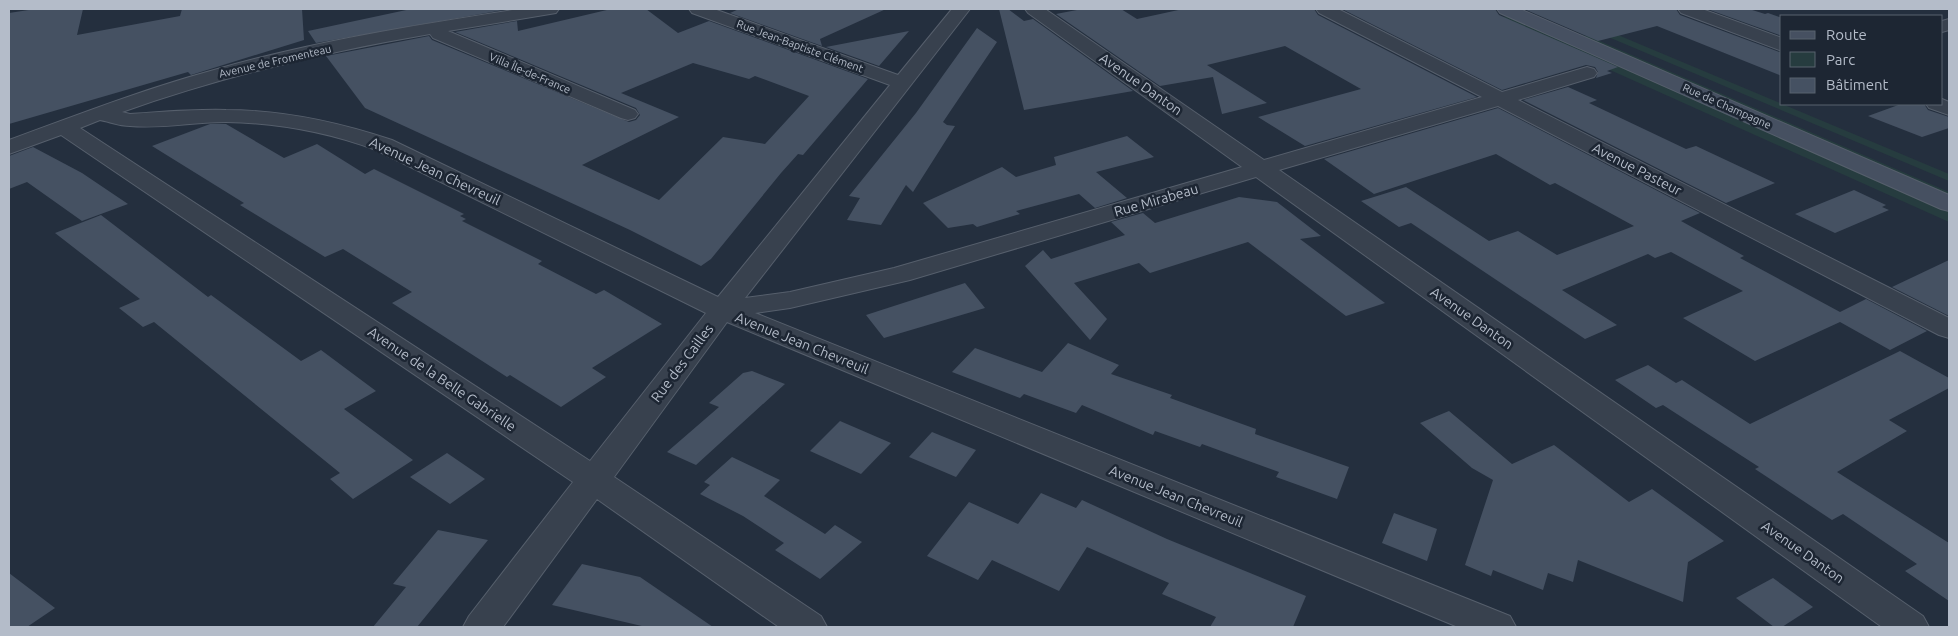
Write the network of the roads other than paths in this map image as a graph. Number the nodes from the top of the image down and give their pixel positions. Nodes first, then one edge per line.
1 (550, 9) edge
2 (698, 9) edge
3 (961, 9) edge
4 (1034, 9) edge
5 (1325, 9) edge
6 (1506, 9) edge
7 (1687, 9) edge
8 (436, 27) junction
9 (1780, 44) edge
10 (1587, 73) dead end
11 (902, 83) junction
12 (1499, 98) junction
13 (628, 114) dead end
14 (108, 116) junction
15 (69, 130) junction
16 (9, 147) edge
17 (1261, 169) junction
18 (1949, 204) edge
19 (722, 310) junction
20 (1949, 329) edge
21 (594, 480) junction
22 (482, 627) edge
23 (808, 627) edge
24 (1497, 627) edge
25 (1910, 627) edge

1 - 8 street, Avenue de Fromenteau
2 - 11 street, Rue Jean-Baptiste Clément
3 - 11 street, Rue des Cailles
4 - 17 street, Avenue Danton
5 - 12 street, Avenue Pasteur
6 - 18 street, Rue de Champagne
7 - 9 street
8 - 13 street, Villa Île-de-France
8 - 14 street, Avenue de Fromenteau
10 - 12 street, Rue Mirabeau
11 - 19 street, Rue des Cailles
12 - 17 street, Rue Mirabeau
12 - 20 street, Avenue Pasteur
14 - 15 street
14 - 19 street, Avenue Jean Chevreuil
15 - 16 street
15 - 21 street, Avenue de la Belle Gabrielle
17 - 19 street, Rue Mirabeau
17 - 25 street, Avenue Danton
19 - 21 street, Rue des Cailles
19 - 24 street, Avenue Jean Chevreuil
21 - 22 street, Rue des Cailles
21 - 23 street, Avenue de la Belle Gabrielle

